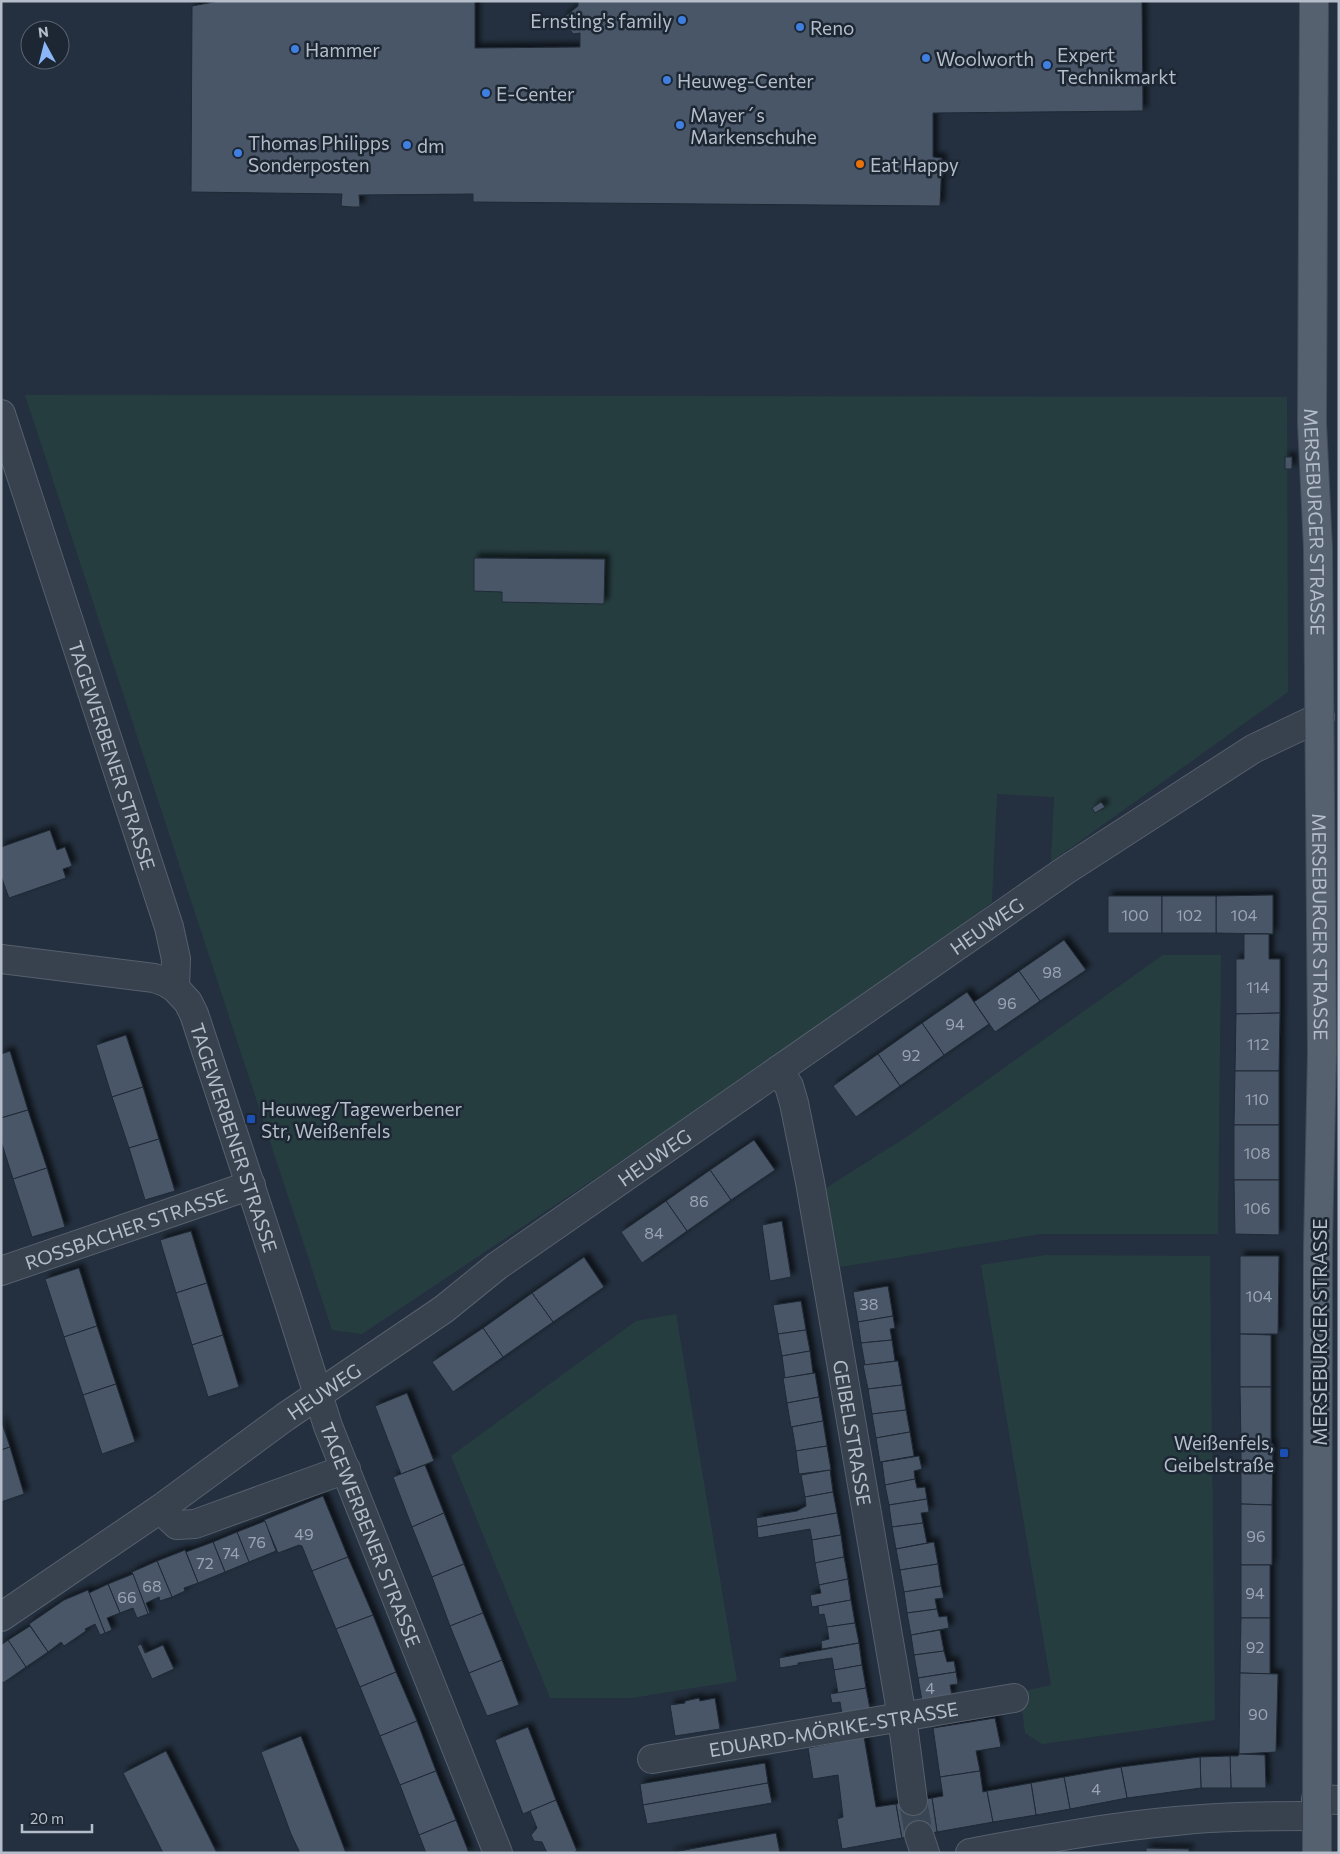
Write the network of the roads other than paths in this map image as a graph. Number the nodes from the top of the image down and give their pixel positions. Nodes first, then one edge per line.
1 (1314, 1) edge
2 (1, 414) edge
3 (1329, 713) edge
4 (1, 958) edge
5 (175, 988) junction
6 (778, 1070) junction
7 (251, 1185) junction
8 (1, 1271) edge
9 (318, 1394) junction
10 (346, 1469) junction
11 (160, 1509) junction
12 (1, 1616) edge
13 (1014, 1698) dead end
14 (902, 1717) junction
15 (652, 1759) dead end
16 (913, 1801) tunnel mouth
17 (1324, 1805) edge
18 (1101, 1842) edge
19 (498, 1853) edge
20 (970, 1853) edge
21 (1317, 1853) edge

1 - 3 main road, MERSEBURGER STRASSE
2 - 5 street, TAGEWERBENER STRASSE
3 - 6 street, HEUWEG
3 - 17 main road, MERSEBURGER STRASSE
4 - 5 street
5 - 7 street, TAGEWERBENER STRASSE
6 - 9 street, HEUWEG
6 - 14 street, GEIBELSTRASSE
7 - 8 street, ROSSBACHER STRASSE
7 - 9 street, TAGEWERBENER STRASSE
9 - 10 street, TAGEWERBENER STRASSE
9 - 11 street, HEUWEG
10 - 11 street
10 - 19 street, TAGEWERBENER STRASSE
11 - 12 street, HEUWEG
13 - 14 street, EDUARD-MÖRIKE-STRASSE
14 - 15 street, EDUARD-MÖRIKE-STRASSE
14 - 16 street, GEIBELSTRASSE
17 - 18 street
17 - 21 main road, MERSEBURGER STRASSE
18 - 20 street

